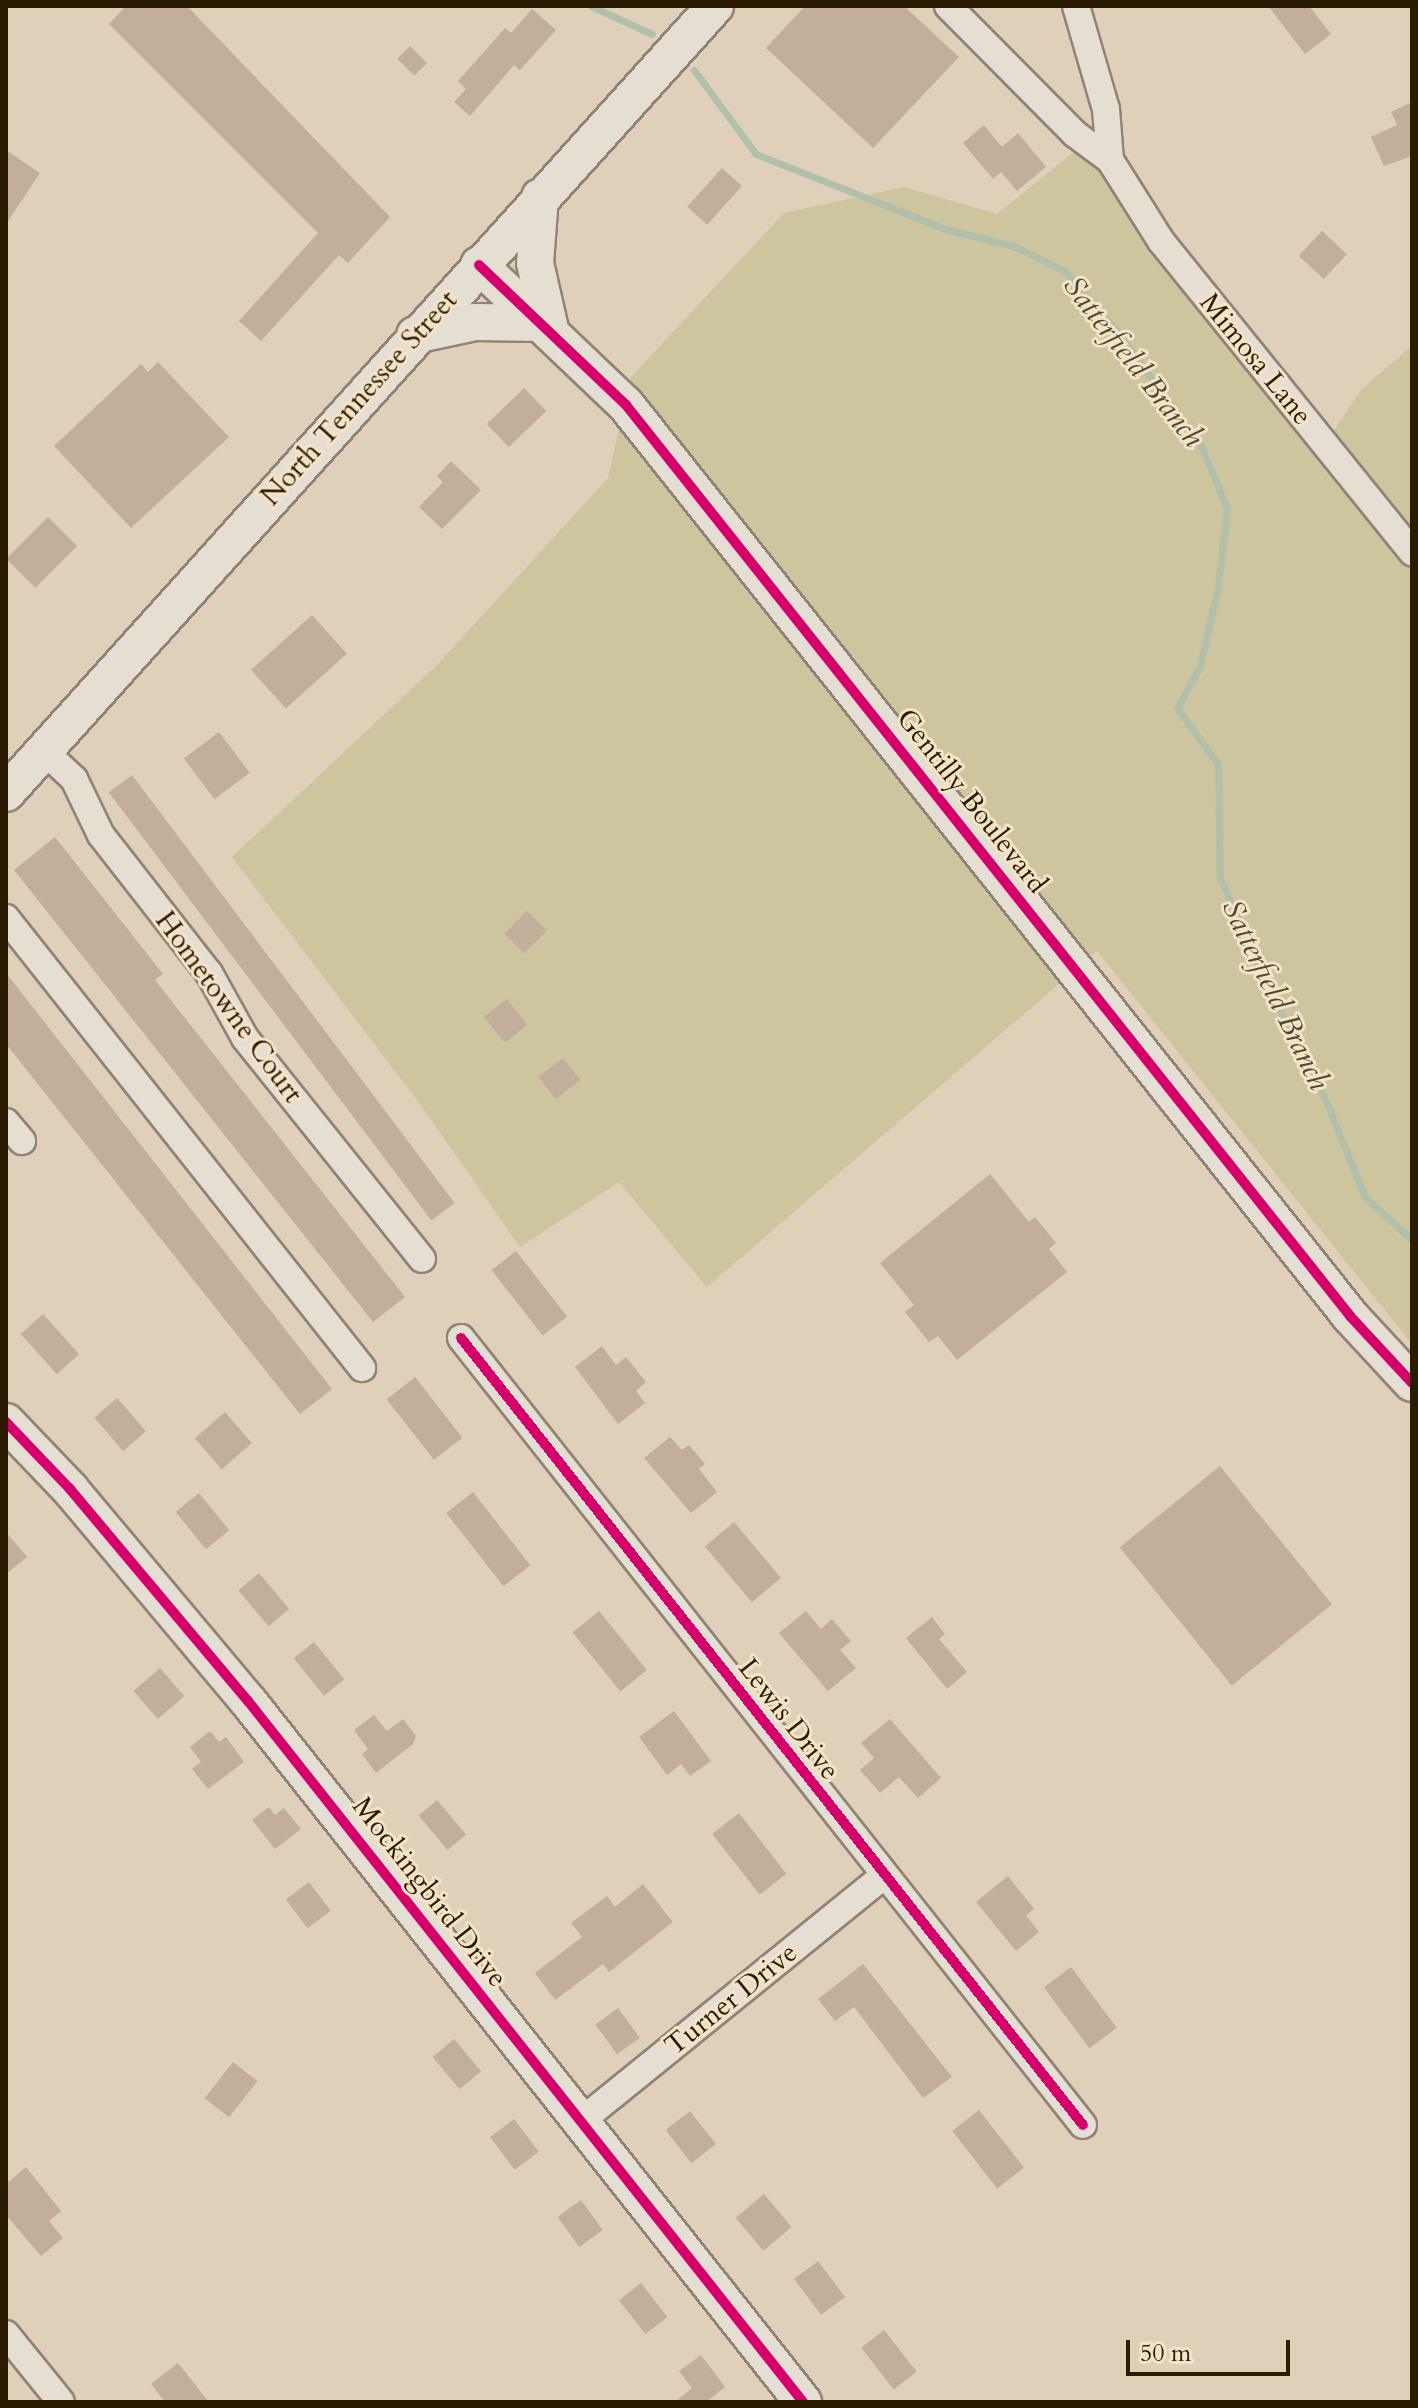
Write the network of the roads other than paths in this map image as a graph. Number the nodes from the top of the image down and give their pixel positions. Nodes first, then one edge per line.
1 (715, 6) edge
2 (948, 6) edge
3 (1076, 6) edge
4 (1110, 160) junction
5 (540, 197) junction
6 (479, 265) junction
7 (547, 327) junction
8 (415, 335) junction
9 (1412, 552) edge
10 (44, 751) junction
11 (6, 793) edge
12 (6, 918) edge
13 (422, 1259) dead end
14 (461, 1338) dead end
15 (362, 1368) dead end
16 (1412, 1383) edge
17 (6, 1422) edge
18 (882, 1877) junction
19 (581, 2121) junction
20 (1083, 2125) dead end
21 (6, 2334) edge
22 (61, 2402) edge
23 (803, 2402) edge

1 - 5 street, North Tennessee Street
2 - 4 street, Mimosa Lane
3 - 4 street, Mimosa Lane
4 - 9 street, Mimosa Lane
5 - 6 street, North Tennessee Street
5 - 7 street
6 - 7 street, Gentilly Boulevard
6 - 8 street, North Tennessee Street
7 - 8 street
7 - 16 street, Gentilly Boulevard
8 - 10 street, North Tennessee Street
10 - 11 street, North Tennessee Street
10 - 13 street, Hometowne Court
12 - 15 street
14 - 18 street, Lewis Drive
17 - 19 street, Mockingbird Drive
18 - 19 street, Turner Drive
18 - 20 street, Lewis Drive
19 - 23 street, Mockingbird Drive
21 - 22 street

